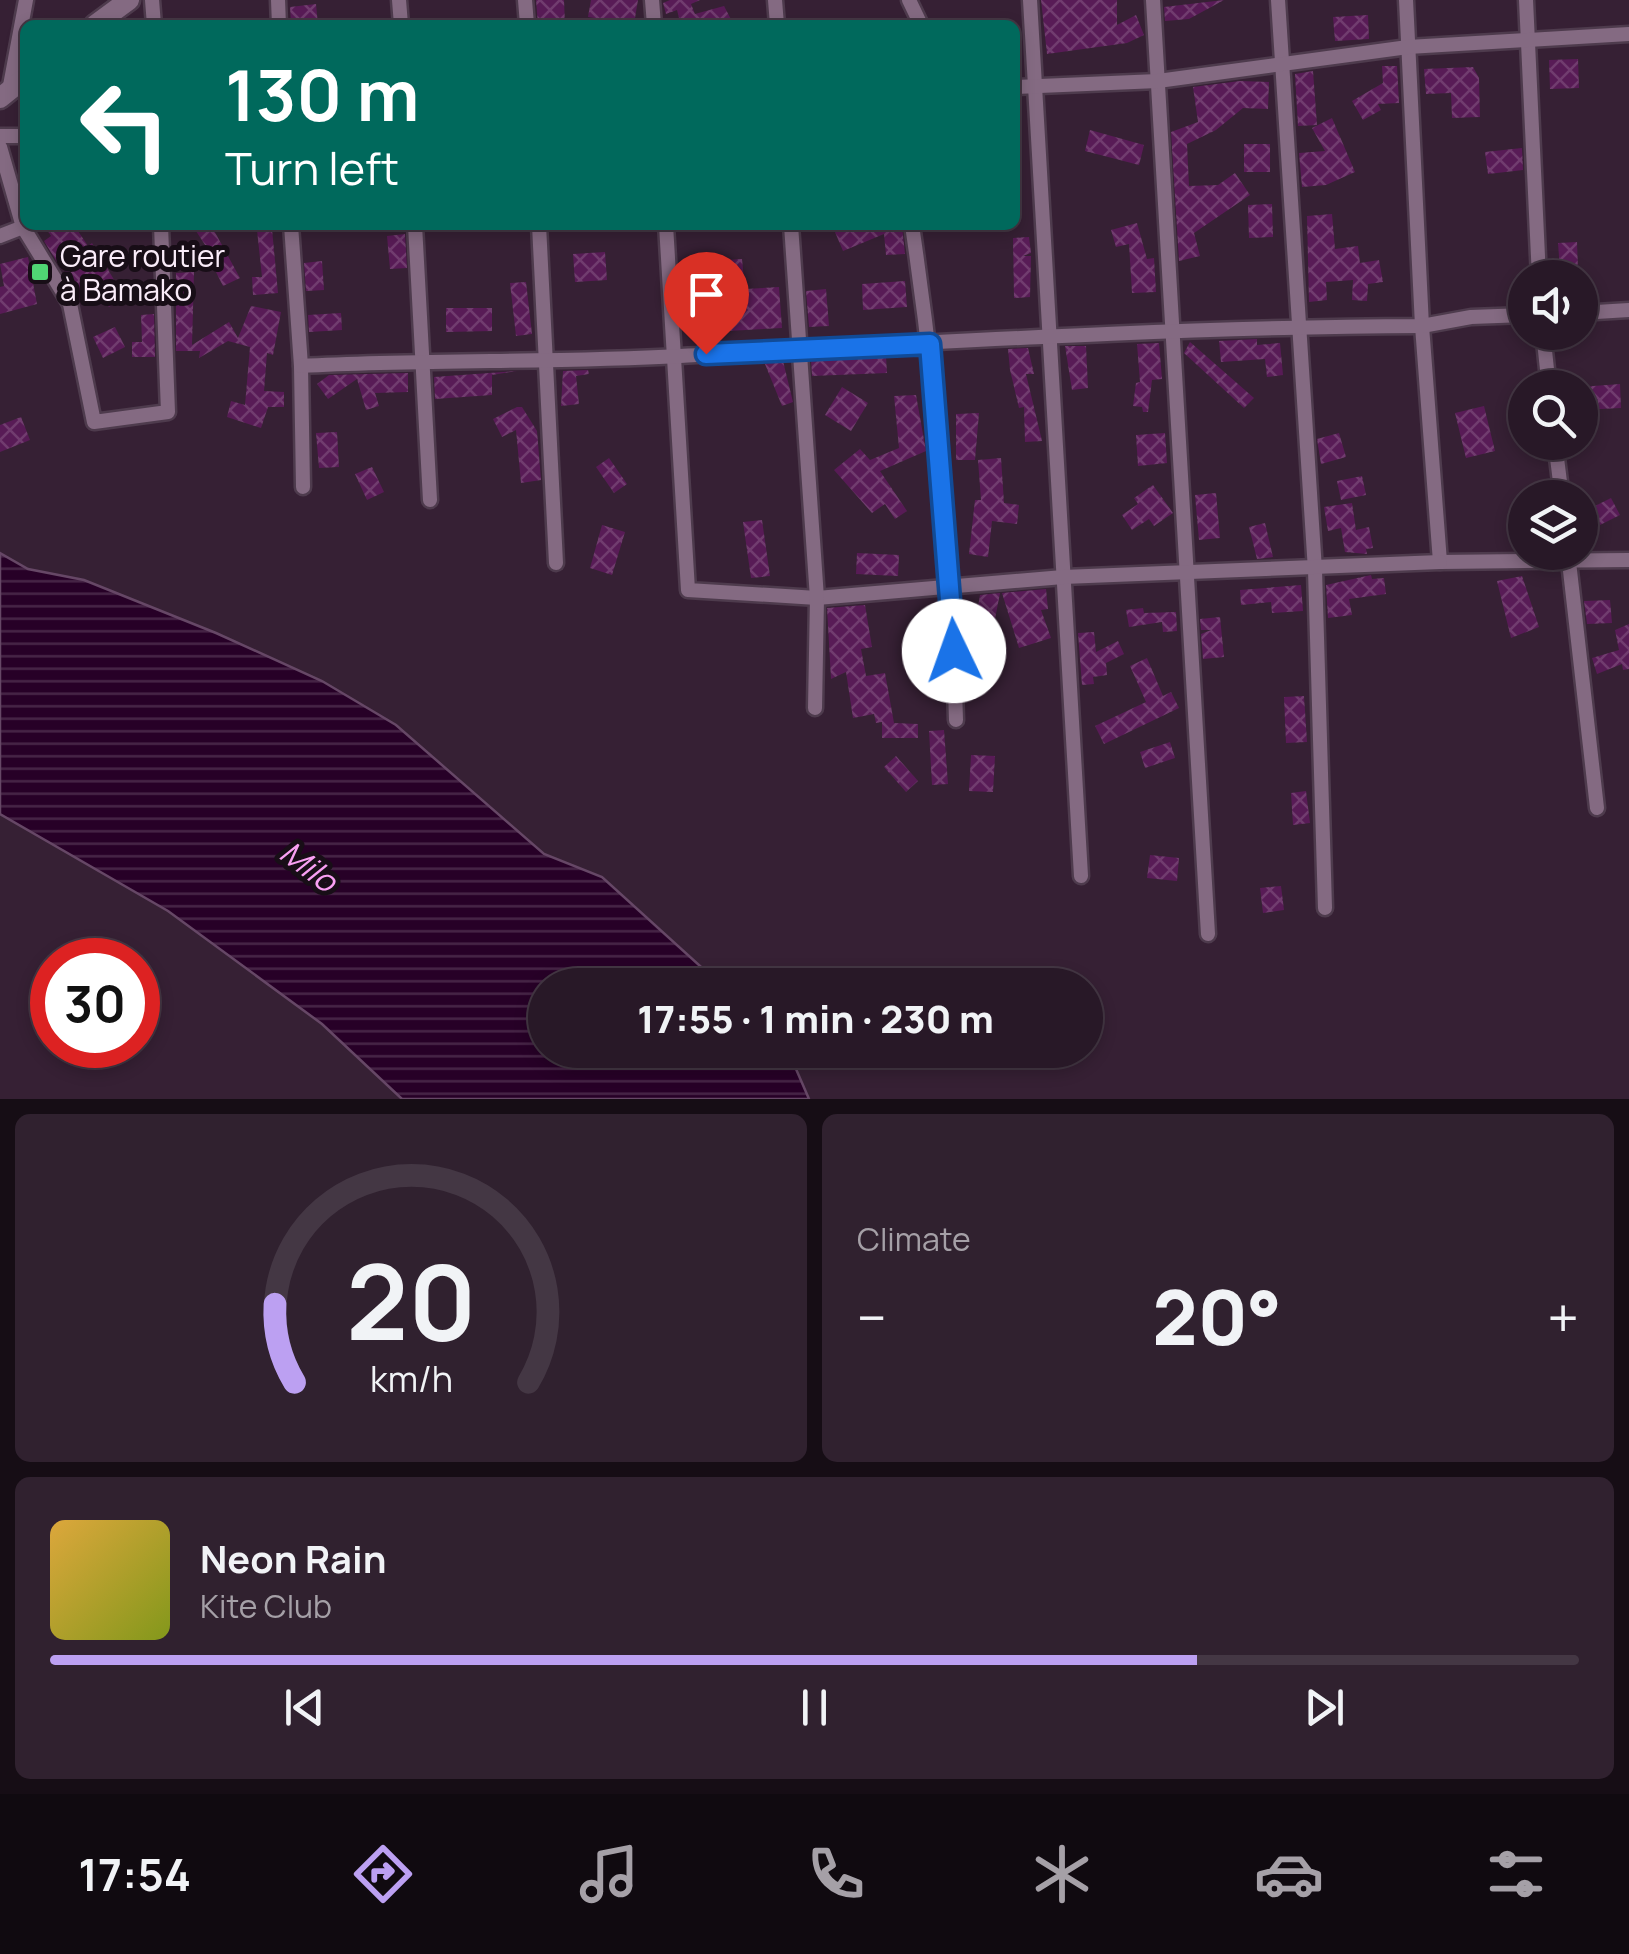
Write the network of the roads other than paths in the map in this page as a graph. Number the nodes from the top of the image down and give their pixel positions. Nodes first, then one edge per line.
1 (128, 0) edge
2 (1030, 0) edge
3 (1153, 0) edge
4 (1278, 0) edge
5 (1406, 0) edge
6 (1526, 0) edge
7 (102, 20) edge
8 (1629, 34) edge
9 (20, 36) edge
10 (1528, 40) junction
11 (1408, 47) junction
12 (1283, 65) junction
13 (1158, 80) junction
14 (1020, 87) edge
15 (1037, 88) junction
16 (11, 89) edge
17 (0, 147) edge
18 (20, 216) edge
19 (25, 230) edge
20 (162, 230) edge
21 (291, 230) edge
22 (415, 230) edge
23 (540, 230) edge
24 (666, 230) edge
25 (791, 230) edge
26 (913, 230) edge
27 (1538, 260) edge
28 (1629, 310) edge
29 (1598, 312) edge
30 (1508, 316) edge
31 (1298, 326) junction
32 (1422, 326) junction
33 (1053, 334) junction
34 (1173, 334) junction
35 (930, 344) junction
36 (800, 348) junction
37 (675, 356) junction
38 (548, 357) junction
39 (425, 359) junction
40 (302, 366) junction
41 (303, 487) dead end
42 (430, 500) dead end
43 (1598, 558) edge
44 (1508, 559) edge
45 (1629, 560) edge
46 (556, 562) dead end
47 (1440, 562) junction
48 (1314, 570) junction
49 (1570, 570) edge
50 (1185, 575) junction
51 (1063, 577) junction
52 (952, 589) junction
53 (816, 598) junction
54 (815, 708) dead end
55 (956, 720) dead end
56 (1597, 808) dead end
57 (1080, 876) dead end
58 (1325, 908) dead end
59 (1208, 934) dead end

1 - 7 street
2 - 15 street
3 - 13 street
4 - 12 street
5 - 11 street
6 - 10 street
8 - 10 street
9 - 16 street
10 - 11 street
10 - 27 street
11 - 12 street
11 - 32 street
12 - 13 street
12 - 31 street
13 - 15 street
13 - 34 street
14 - 15 street
15 - 33 street
17 - 18 street
19 - 20 street
21 - 40 street
22 - 39 street
23 - 38 street
24 - 37 street
25 - 36 street
26 - 35 street
28 - 29 street
30 - 32 street
31 - 32 street
31 - 34 street
31 - 48 street
32 - 47 street
33 - 34 street
33 - 35 street
33 - 51 street
34 - 50 street
35 - 36 street
35 - 52 street
36 - 37 street
36 - 53 street
37 - 38 street
37 - 53 street
38 - 39 street
38 - 46 street
39 - 40 street
39 - 42 street
40 - 41 street
43 - 45 street
44 - 47 street
47 - 48 street
48 - 50 street
48 - 58 street
49 - 56 street
50 - 51 street
50 - 59 street
51 - 52 street
51 - 57 street
52 - 53 street
52 - 55 street
53 - 54 street

